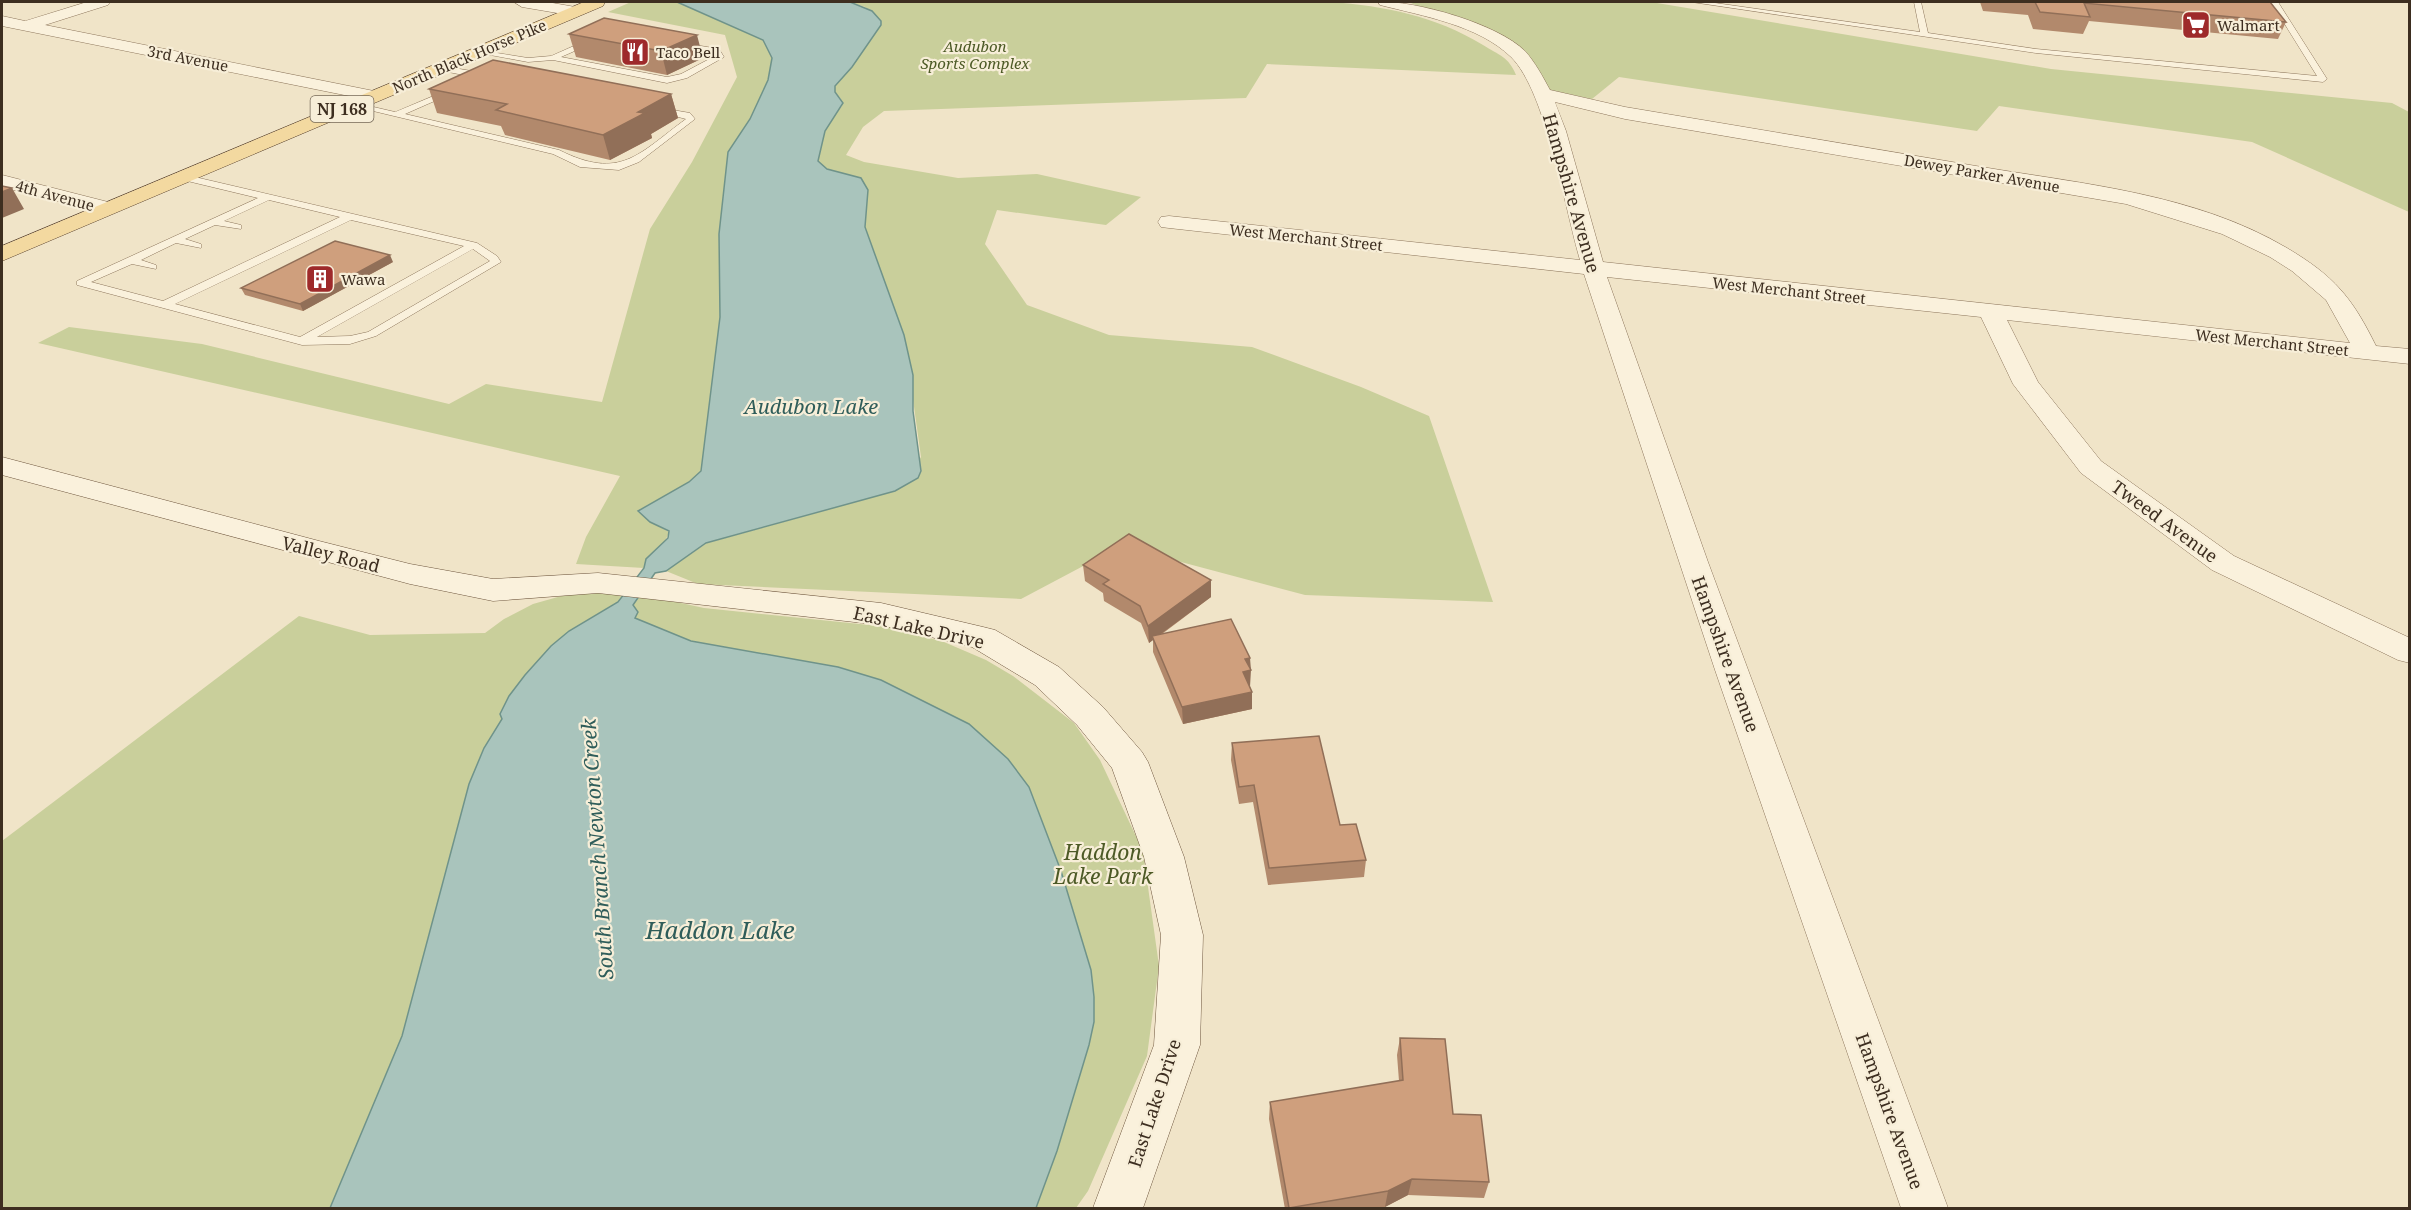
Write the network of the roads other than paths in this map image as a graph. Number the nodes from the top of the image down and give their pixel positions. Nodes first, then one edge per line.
1 (102, 2) edge
2 (522, 2) edge
3 (597, 2) edge
4 (1386, 2) edge
5 (1696, 2) edge
6 (1918, 2) edge
7 (2275, 2) edge
8 (575, 11) junction
9 (2, 21) edge
10 (25, 26) junction
11 (2, 33) edge
12 (1924, 35) junction
13 (605, 36) edge
14 (670, 42) edge
15 (487, 48) junction
16 (517, 48) dead end
17 (527, 50) dead end
18 (553, 58) junction
19 (441, 68) junction
20 (487, 76) junction
21 (498, 78) edge
22 (467, 85) edge
23 (457, 89) edge
24 (1544, 94) junction
25 (374, 96) junction
26 (352, 105) junction
27 (644, 106) edge
28 (396, 115) junction
29 (182, 177) junction
30 (2, 181) edge
31 (268, 197) junction
32 (109, 208) junction
33 (349, 216) junction
34 (215, 222) junction
35 (1169, 222) dead end
36 (237, 227) dead end
37 (275, 238) dead end
38 (176, 240) junction
39 (293, 243) junction
40 (473, 245) junction
41 (197, 246) dead end
42 (2, 254) edge
43 (235, 258) dead end
44 (130, 260) junction
45 (252, 263) junction
46 (152, 267) dead end
47 (1593, 268) junction
48 (189, 280) dead end
49 (206, 285) junction
50 (164, 304) junction
51 (1990, 311) junction
52 (302, 341) junction
53 (2367, 352) junction
54 (2409, 357) edge
55 (2, 466) edge
56 (667, 590) joint
57 (2409, 652) edge
58 (1118, 1209) edge
59 (1925, 1209) edge

1 - 10 street
2 - 8 street
3 - 8 main road, North Black Horse Pike / NJ 168
4 - 24 street, Hampshire Avenue
5 - 12 lane
6 - 12 lane
7 - 12 lane
8 - 15 main road, North Black Horse Pike / NJ 168
9 - 10 street, 3rd Avenue
10 - 11 street
10 - 25 street, 3rd Avenue
13 - 18 lane
14 - 18 lane
15 - 16 lane
15 - 18 lane
15 - 19 main road, North Black Horse Pike / NJ 168
17 - 18 lane
19 - 20 lane
19 - 25 main road, North Black Horse Pike / NJ 168
20 - 21 lane
20 - 22 lane
23 - 28 lane
24 - 47 street, Hampshire Avenue
24 - 53 street, Dewey Parker Avenue
25 - 26 main road, North Black Horse Pike / NJ 168
26 - 28 lane
26 - 29 main road, North Black Horse Pike / NJ 168
27 - 28 lane
29 - 31 lane
29 - 32 main road, North Black Horse Pike / NJ 168
30 - 32 street, 4th Avenue
31 - 33 lane
31 - 34 lane
32 - 42 main road, NJ 168
33 - 39 lane
33 - 40 lane
34 - 36 lane
34 - 38 lane
35 - 47 street, West Merchant Street
37 - 39 lane
38 - 41 lane
38 - 44 lane
39 - 45 lane
40 - 52 lane
40 - 52 lane
43 - 45 lane
44 - 46 lane
44 - 50 lane
45 - 49 lane
47 - 51 street, West Merchant Street
47 - 59 street, Hampshire Avenue
48 - 49 lane
49 - 50 lane
50 - 52 lane
51 - 53 street, West Merchant Street
51 - 57 street, Tweed Avenue
53 - 54 street, West Merchant Street
55 - 56 street, Valley Road
56 - 58 street, East Lake Drive

